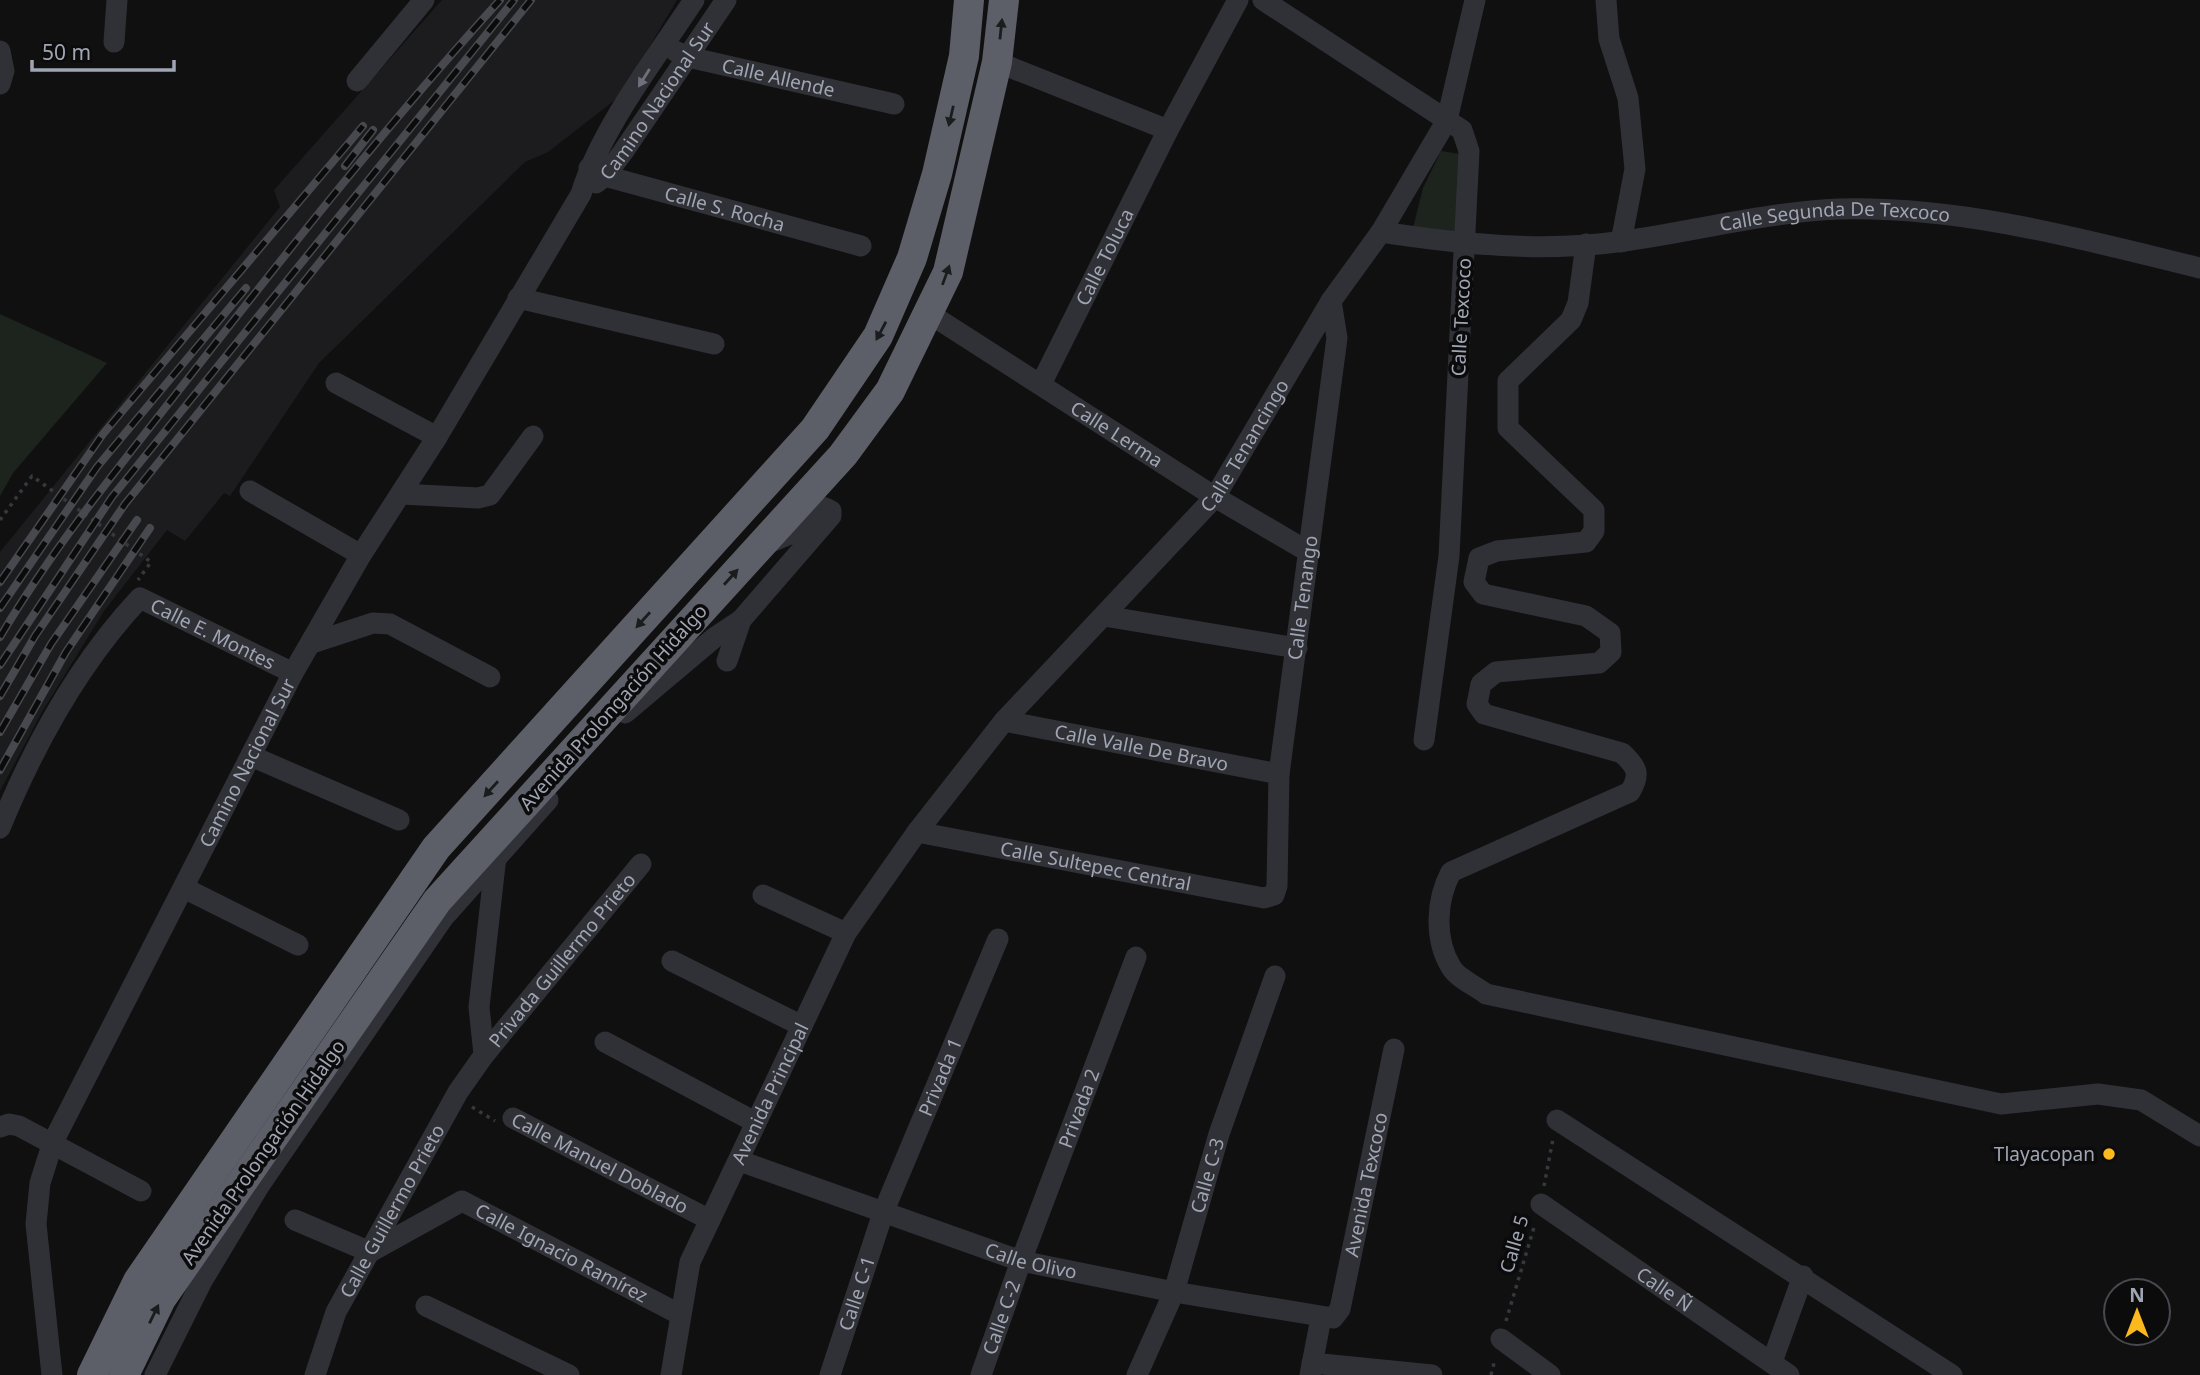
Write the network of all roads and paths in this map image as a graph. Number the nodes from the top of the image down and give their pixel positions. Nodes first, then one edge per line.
1 (117, 0) edge
2 (424, 0) edge
3 (694, 0) edge
4 (726, 0) edge
5 (969, 0) edge
6 (1003, 0) edge
7 (1238, 0) edge
8 (1263, 0) edge
9 (1475, 0) edge
10 (1606, 0) edge
11 (114, 41) dead end
12 (664, 46) junction
13 (0, 51) edge
14 (688, 57) junction
15 (998, 62) junction
16 (357, 81) dead end
17 (0, 84) edge
18 (894, 104) dead end
19 (1447, 121) junction
20 (1168, 130) junction
21 (597, 172) junction
22 (1381, 232) junction
23 (1621, 242) junction
24 (1586, 244) junction
25 (1465, 245) junction
26 (861, 246) dead end
27 (2200, 268) edge
28 (519, 298) junction
29 (1331, 301) junction
30 (930, 314) junction
31 (714, 344) dead end
32 (856, 371) junction
33 (336, 383) dead end
34 (1041, 384) junction
35 (890, 391) junction
36 (533, 436) dead end
37 (437, 437) junction
38 (250, 491) dead end
39 (401, 494) junction
40 (1215, 497) junction
41 (0, 520) edge
42 (758, 547) junction
43 (1307, 551) junction
44 (360, 555) junction
45 (134, 605) junction
46 (1104, 616) junction
47 (741, 620) junction
48 (312, 643) junction
49 (1297, 648) junction
50 (727, 661) dead end
51 (293, 673) junction
52 (490, 677) dead end
53 (1004, 721) junction
54 (1423, 740) dead end
55 (251, 755) junction
56 (1279, 774) junction
57 (398, 820) dead end
58 (0, 828) edge
59 (917, 832) junction
60 (496, 856) junction
61 (641, 864) dead end
62 (184, 888) junction
63 (762, 895) dead end
64 (1274, 895) joint
65 (846, 933) junction
66 (998, 939) dead end
67 (298, 945) dead end
68 (1136, 957) dead end
69 (672, 961) dead end
70 (1275, 976) dead end
71 (802, 1027) junction
72 (605, 1042) dead end
73 (1394, 1049) dead end
74 (484, 1055) junction
75 (456, 1096) junction
76 (513, 1118) joint
77 (1557, 1119) joint
78 (755, 1122) junction
79 (0, 1128) edge
80 (2200, 1136) edge
81 (54, 1142) junction
82 (740, 1161) junction
83 (141, 1191) dead end
84 (1541, 1203) junction
85 (883, 1213) junction
86 (295, 1220) dead end
87 (710, 1220) junction
88 (370, 1252) junction
89 (1021, 1261) junction
90 (1803, 1276) junction
91 (1174, 1292) junction
92 (426, 1306) dead end
93 (679, 1314) junction
94 (1327, 1318) junction
95 (1501, 1339) junction
96 (1780, 1368) edge
97 (1311, 1369) edge
98 (52, 1375) edge
99 (92, 1375) edge
100 (124, 1375) edge
101 (155, 1375) edge
102 (315, 1375) edge
103 (569, 1375) edge
104 (671, 1375) edge
105 (830, 1375) edge
106 (981, 1375) edge
107 (1137, 1375) edge
108 (1432, 1375) edge
109 (1491, 1375) edge
110 (1550, 1375) edge
111 (1952, 1375) edge

1 - 11 street
2 - 16 street
3 - 12 street, Camino Nacional Sur
4 - 14 street, Camino Nacional Sur
5 -> 32 highway, Avenida Prolongación Hidalgo
15 -> 6 highway, Avenida Prolongación Hidalgo
7 - 20 street, Calle Toluca
8 - 19 street, Calle Texcoco
9 - 19 street, Calle Tenancingo
10 - 23 street
12 - 14 street, Calle Allende
12 -> 21 street, Camino Nacional Sur
13 - 17 street
14 - 18 street, Calle Allende
14 - 21 street, Camino Nacional Sur
15 - 20 street
30 -> 15 highway, Avenida Prolongación Hidalgo
19 - 22 street, Calle Tenancingo
19 - 25 street, Calle Texcoco
20 - 34 street, Calle Toluca
21 - 26 street, Calle S. Rocha
21 - 28 street, Camino Nacional Sur
22 - 25 street, Calle Segunda De Texcoco
22 - 29 street, Calle Tenancingo
23 - 24 street, Calle Segunda De Texcoco
23 - 27 street, Calle Segunda De Texcoco
24 - 25 street, Calle Segunda De Texcoco
24 - 80 street
25 - 54 street, Calle Texcoco
28 - 31 street
28 - 37 street, Camino Nacional Sur
29 - 40 street, Calle Tenancingo
29 - 43 street, Calle Tenango
30 - 34 street, Calle Lerma
30 - 35 highway, Avenida Prolongación Hidalgo
32 - 35 highway
32 -> 99 highway, Avenida Prolongación Hidalgo
33 - 37 street
34 - 40 street, Calle Lerma
35 - 42 highway, Avenida Prolongación Hidalgo
36 - 39 street
37 - 39 street, Camino Nacional Sur
38 - 44 street
39 - 44 street, Camino Nacional Sur
40 - 43 street, Calle Lerma
40 - 46 street, Calle Tenancingo
41 - 45 path
42 - 47 street
100 -> 42 highway, Avenida Prolongación Hidalgo
43 - 49 street, Calle Tenango
44 - 48 street, Camino Nacional Sur
45 - 51 street, Calle E. Montes
45 - 58 street
46 - 49 street
46 - 53 street, Calle Tenancingo
47 - 50 street
47 - 60 street
48 - 51 street, Camino Nacional Sur
48 - 52 street
49 - 56 street, Calle Tenango
51 - 55 street, Camino Nacional Sur
53 - 56 street, Calle Valle De Bravo
53 - 59 street, Calle Tenancingo
55 - 57 street
55 - 62 street, Camino Nacional Sur
56 - 64 street, Calle Tenango
59 - 64 street, Calle Sultepec Central
59 - 65 street, Avenida Principal
60 - 74 street
60 - 101 street
61 - 74 street, Privada Guillermo Prieto
62 - 67 street
62 - 81 street, Camino Nacional Sur
63 - 65 street
65 - 71 street, Avenida Principal
66 - 85 street, Privada 1
68 - 89 street, Privada 2
69 - 71 street
70 - 91 street, Calle C-3
71 - 78 street, Avenida Principal
72 - 78 street
73 - 94 street, Avenida Texcoco
74 - 75 street, Calle Guillermo Prieto
75 - 76 path, Calle Manuel Doblado
75 - 88 street, Calle Guillermo Prieto
76 - 87 street, Calle Manuel Doblado
77 - 84 path, Calle 5
77 - 90 street
78 - 82 street, Avenida Principal
79 - 81 street
81 - 83 street
81 - 98 street, Camino Nacional Sur
82 - 85 street, Calle Olivo
82 - 87 street, Avenida Principal
84 - 95 path, Calle 5
84 - 96 street, Calle Ñ
85 - 89 street, Calle Olivo
85 - 105 street, Calle C-1
86 - 88 street
87 - 93 street, Avenida Principal
88 - 93 street, Calle Ignacio Ramírez
88 - 102 street, Calle Guillermo Prieto
89 - 91 street, Calle Olivo
89 - 106 street, Calle C-2
90 - 96 street
90 - 111 street
91 - 94 street, Calle Olivo
91 - 107 street, Calle C-3
92 - 103 street
93 - 104 street, Avenida Principal
94 - 97 street, Avenida Texcoco
95 - 109 path, Calle 5
95 - 110 street
97 - 108 street

